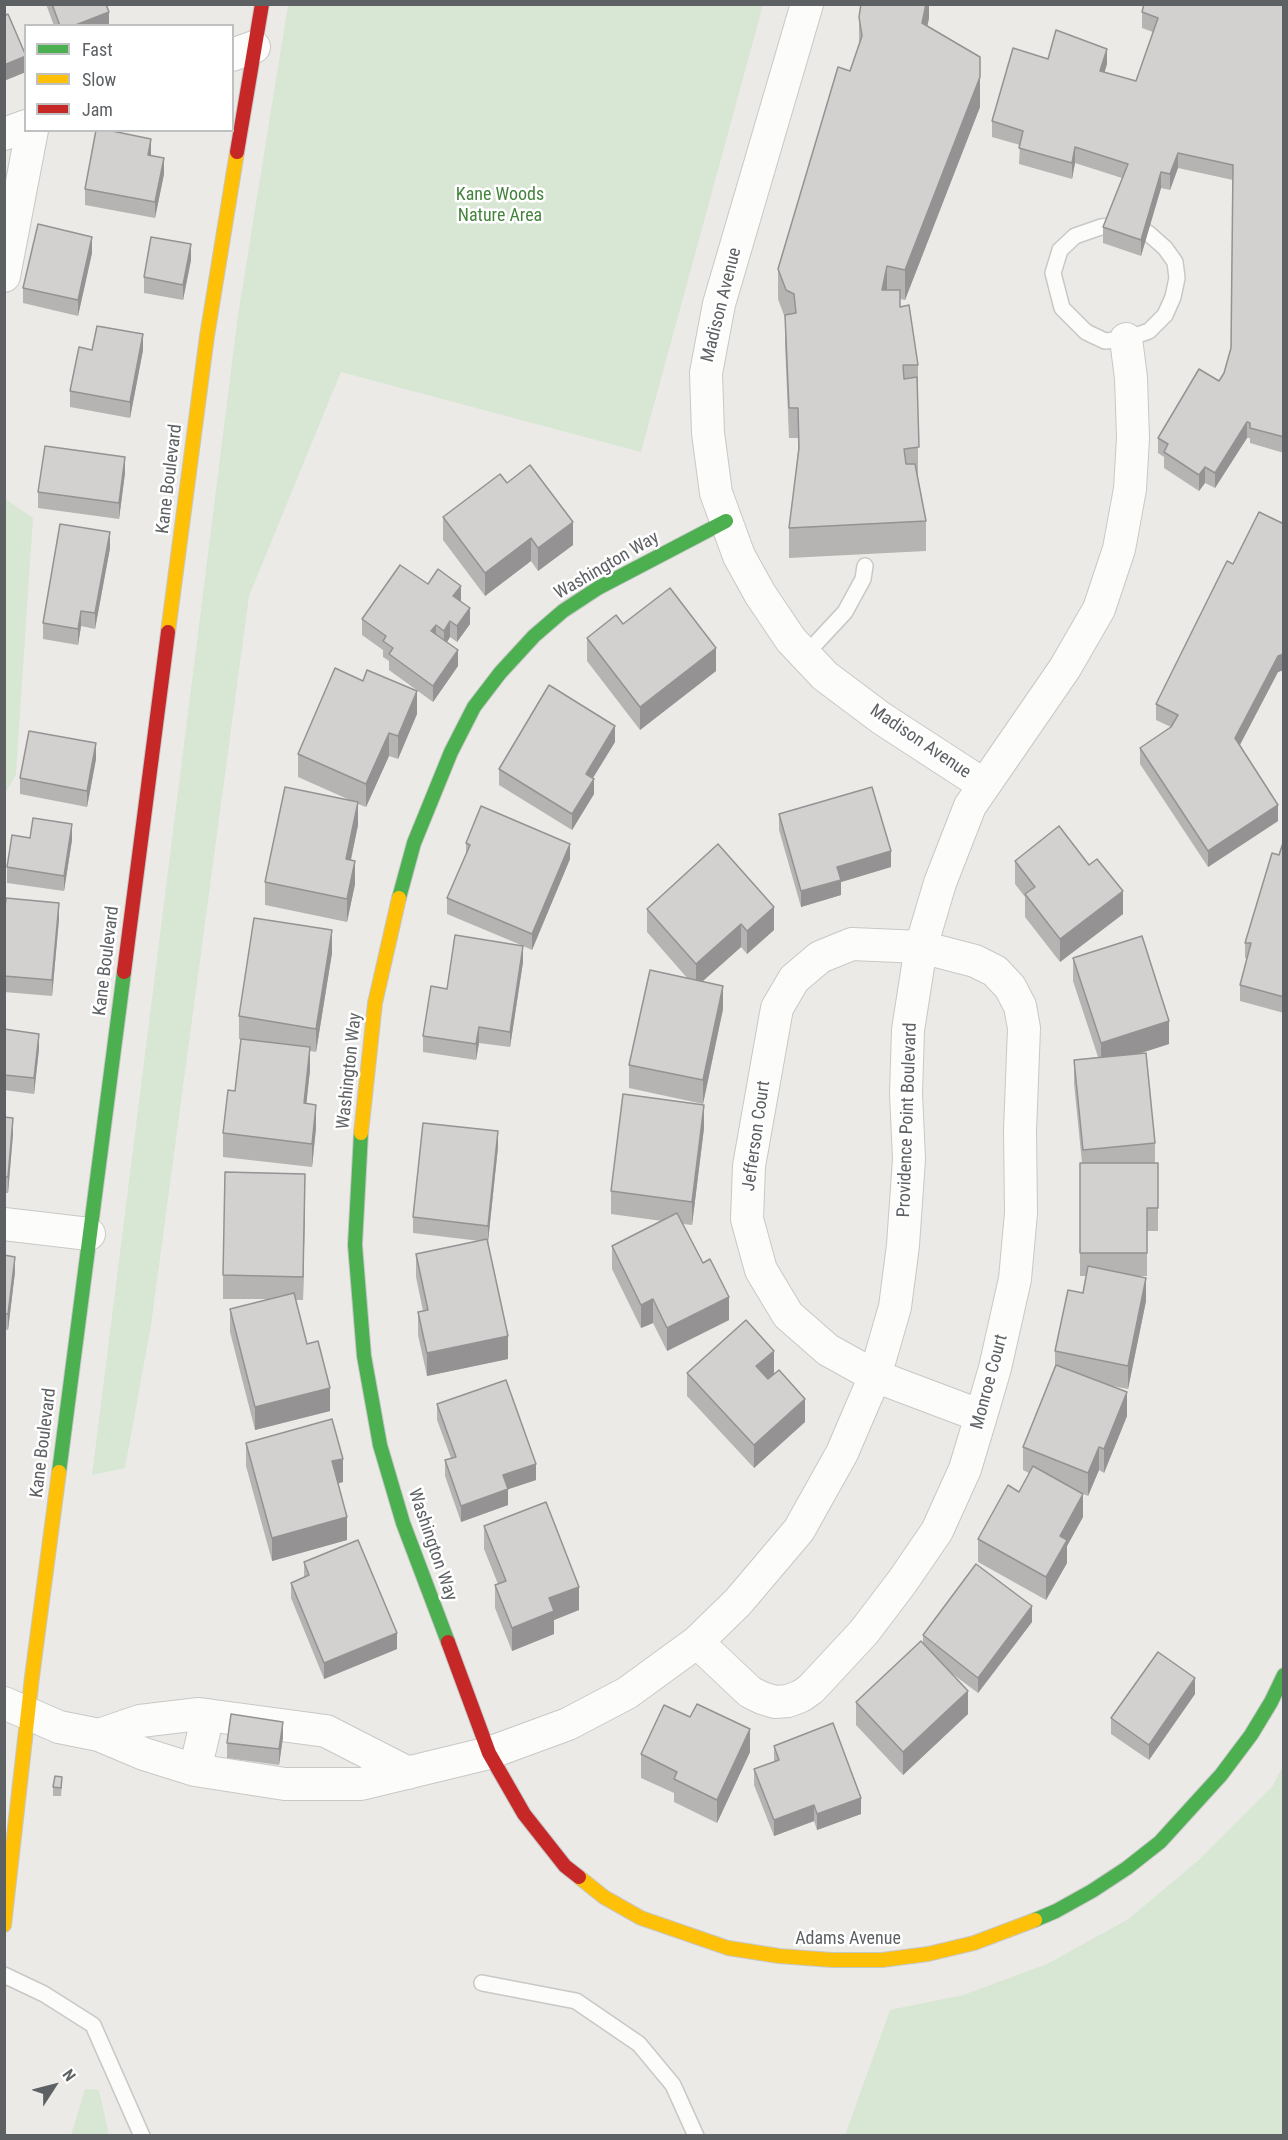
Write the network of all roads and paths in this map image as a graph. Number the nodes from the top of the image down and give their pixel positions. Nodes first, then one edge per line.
1 (262, 4) edge
2 (807, 4) edge
3 (243, 51) edge
4 (234, 123) edge
5 (24, 127) edge
6 (32, 132) edge
7 (233, 132) edge
8 (4, 134) edge
9 (1110, 226) edge
10 (1148, 233) edge
11 (4, 276) edge
12 (1126, 339) junction
13 (726, 521) junction
14 (865, 566) dead end
15 (806, 655) junction
16 (984, 785) junction
17 (921, 946) junction
18 (4, 1224) edge
19 (89, 1234) junction
20 (874, 1376) junction
21 (981, 1416) junction
22 (697, 1642) junction
23 (1284, 1675) edge
24 (16, 1708) edge
25 (208, 1715) junction
26 (99, 1735) junction
27 (489, 1753) junction
28 (195, 1770) junction
29 (408, 1773) junction
30 (4, 1925) edge
31 (4, 1975) edge
32 (482, 1983) dead end
33 (695, 2135) edge
34 (142, 2136) edge

1 - 3 street, Kane Boulevard
2 - 13 street, Madison Avenue
3 - 4 street, Kane Boulevard
5 - 8 street
6 - 11 street
7 - 19 street, Kane Boulevard
9 - 12 lane
10 - 12 lane
12 - 16 street, Providence Point Boulevard
13 - 15 street, Madison Avenue
13 - 27 street, Washington Way
14 - 15 lane
15 - 16 street, Madison Avenue
16 - 17 street, Providence Point Boulevard
17 - 20 street, Providence Point Boulevard
17 - 20 street, Jefferson Court
17 - 21 street, Monroe Court
18 - 19 street
19 - 24 street, Kane Boulevard
20 - 21 street, Jefferson Court
20 - 22 street, Providence Point Boulevard
21 - 22 street, Monroe Court
22 - 27 street, Providence Point Boulevard
23 - 27 street, Adams Avenue
24 - 26 street, Providence Point Boulevard
24 - 30 street, Kane Boulevard
25 - 26 street, Providence Point Boulevard
25 - 28 street
25 - 29 street, Providence Point Boulevard
26 - 28 street, Providence Point Boulevard
27 - 29 street, Providence Point Boulevard
28 - 29 street, Providence Point Boulevard
31 - 34 lane
32 - 33 lane

